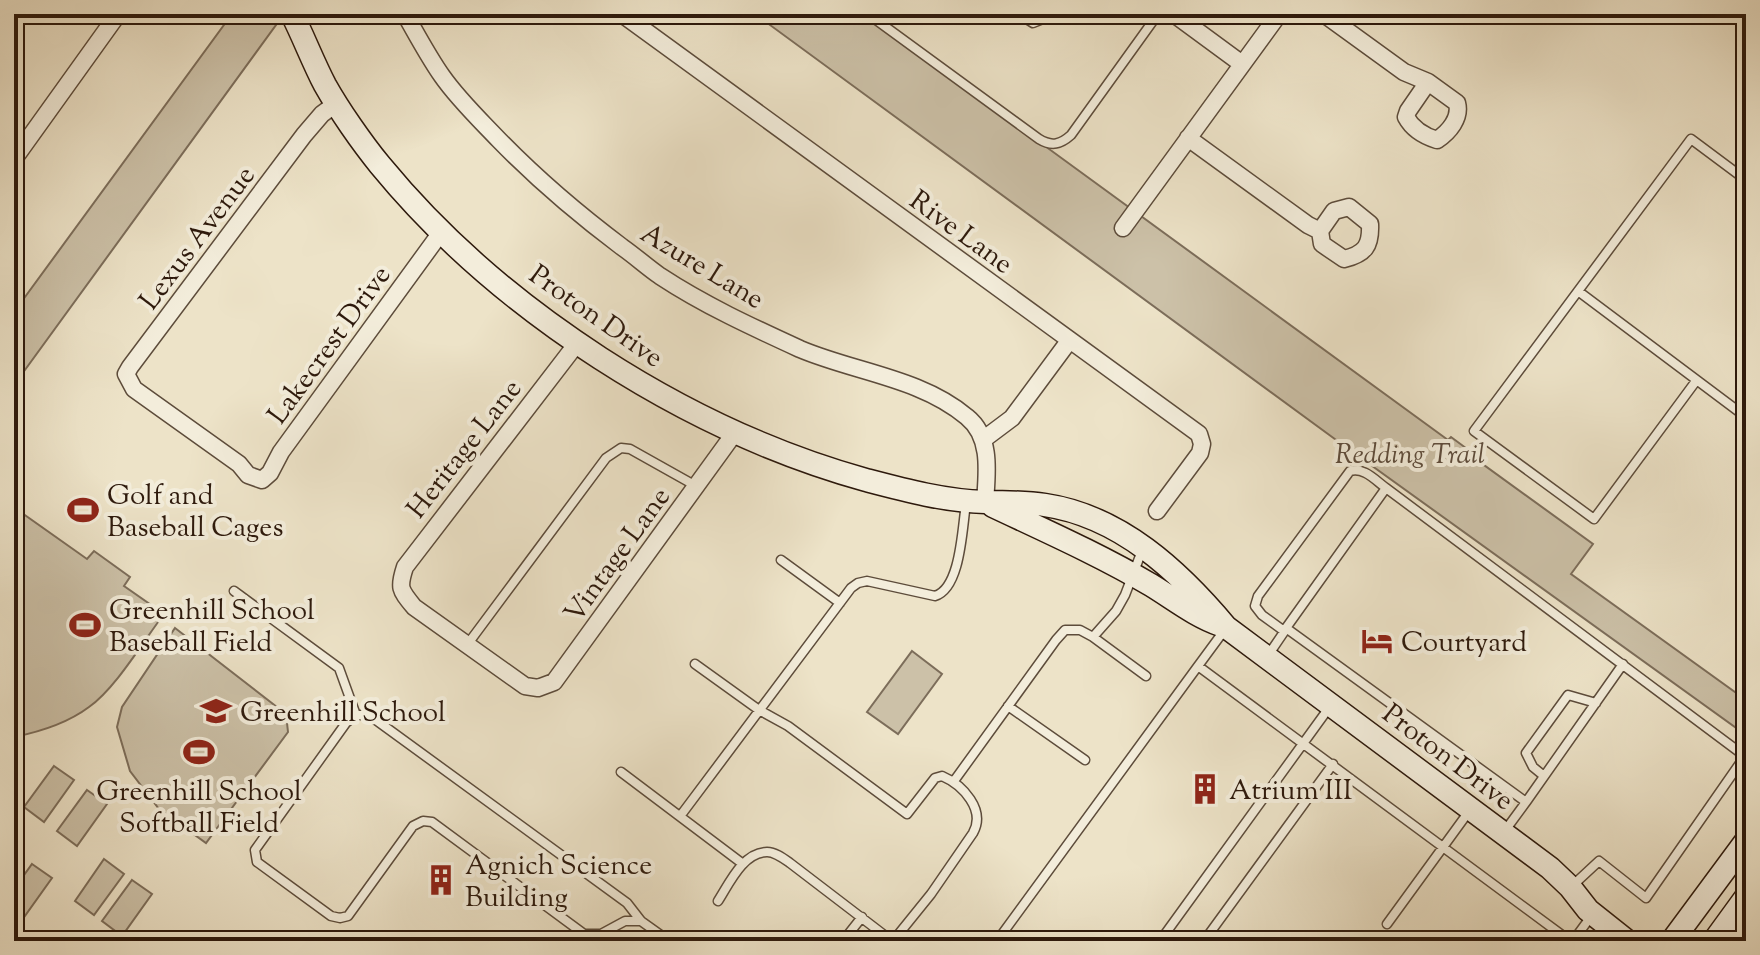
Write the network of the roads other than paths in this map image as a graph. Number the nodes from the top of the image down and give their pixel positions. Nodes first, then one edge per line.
1 (118, 14) edge
2 (292, 14) edge
3 (405, 14) edge
4 (622, 14) edge
5 (868, 14) edge
6 (1019, 14) edge
7 (1047, 14) edge
8 (1158, 14) edge
9 (1174, 14) edge
10 (1279, 14) edge
11 (1324, 14) edge
12 (1242, 64) junction
13 (1428, 82) dead end
14 (337, 103) junction
15 (1188, 138) junction
16 (14, 159) edge
17 (1746, 180) edge
18 (1123, 228) dead end
19 (442, 231) junction
20 (1320, 231) dead end
21 (1578, 291) junction
22 (1069, 341) junction
23 (578, 342) junction
24 (1696, 381) junction
25 (1746, 417) edge
26 (736, 431) junction
27 (984, 439) junction
28 (253, 478) joint
29 (697, 486) junction
30 (1386, 488) junction
31 (976, 501) junction
32 (1157, 511) dead end
33 (1144, 548) junction
34 (781, 560) dead end
35 (1132, 575) junction
36 (234, 591) dead end
37 (840, 603) junction
38 (1226, 627) junction
39 (1285, 630) junction
40 (1093, 637) junction
41 (467, 645) junction
42 (1266, 658) junction
43 (695, 664) dead end
44 (1623, 664) junction
45 (1198, 666) junction
46 (1146, 676) dead end
47 (1596, 703) junction
48 (1331, 705) junction
49 (1008, 706) junction
50 (759, 710) junction
51 (356, 715) junction
52 (1304, 743) junction
53 (1746, 756) edge
54 (1085, 760) dead end
55 (1333, 764) junction
56 (621, 772) dead end
57 (1544, 776) junction
58 (954, 781) junction
59 (1526, 802) junction
60 (1471, 809) junction
61 (681, 815) junction
62 (1503, 834) junction
63 (1746, 841) edge
64 (1444, 847) junction
65 (743, 864) junction
66 (1570, 887) junction
67 (1746, 897) edge
68 (718, 901) dead end
69 (1592, 914) junction
70 (862, 917) junction
71 (641, 921) junction
72 (1387, 924) dead end
73 (669, 941) edge
74 (843, 941) edge
75 (892, 941) edge
76 (997, 941) edge
77 (1160, 941) edge
78 (1204, 941) edge
79 (1572, 941) edge
80 (1627, 941) edge
81 (1672, 941) edge
82 (1714, 941) edge

1 - 16 street
2 - 14 street, Proton Drive
3 - 27 street, Azure Lane
4 - 22 street, Rive Lane
5 - 8 lane
6 - 7 lane
9 - 12 street
10 - 12 street
11 - 13 street
12 - 15 street
14 - 19 street, Proton Drive
14 - 28 street, Lexus Avenue
15 - 18 street
15 - 20 street
17 - 21 lane
19 - 23 street, Proton Drive
19 - 28 street, Lakecrest Drive
21 - 24 lane
21 - 24 lane
22 - 27 street
22 - 32 street, Rive Lane
23 - 26 street, Proton Drive
23 - 41 street, Heritage Lane
24 - 25 lane
26 - 29 street, Vintage Lane
26 - 31 street, Proton Drive
27 - 31 street
29 - 41 lane
29 - 41 street, Vintage Lane
30 - 39 lane
30 - 39 lane
30 - 44 lane
31 - 33 street, Proton Drive
31 - 35 street, Proton Drive
31 - 37 lane
33 - 35 lane
33 - 38 street, Proton Drive
34 - 37 lane
35 - 38 street, Proton Drive
35 - 40 lane
36 - 51 lane
37 - 50 lane
38 - 42 street, Proton Drive
38 - 45 lane
39 - 42 lane
39 - 59 lane
40 - 46 lane
40 - 49 lane
42 - 48 street, Proton Drive
43 - 50 lane
44 - 47 lane
44 - 53 lane
45 - 52 lane
45 - 76 lane
47 - 57 lane
47 - 57 lane
48 - 52 lane
48 - 60 street, Proton Drive
49 - 54 lane
49 - 58 lane
50 - 58 lane
50 - 61 lane
51 - 71 lane
51 - 71 lane
52 - 55 lane
52 - 77 lane
53 - 66 lane
55 - 64 lane
55 - 78 lane
56 - 61 lane
57 - 59 lane
58 - 75 lane
59 - 62 lane
60 - 62 street, Proton Drive
60 - 64 lane
61 - 65 lane
62 - 66 street, Proton Drive
63 - 81 street
64 - 72 lane
64 - 79 lane
65 - 68 lane
65 - 70 lane
66 - 69 street, Proton Drive
67 - 82 street
69 - 79 lane
69 - 80 street, Proton Drive
70 - 74 lane
70 - 75 lane
71 - 73 lane

